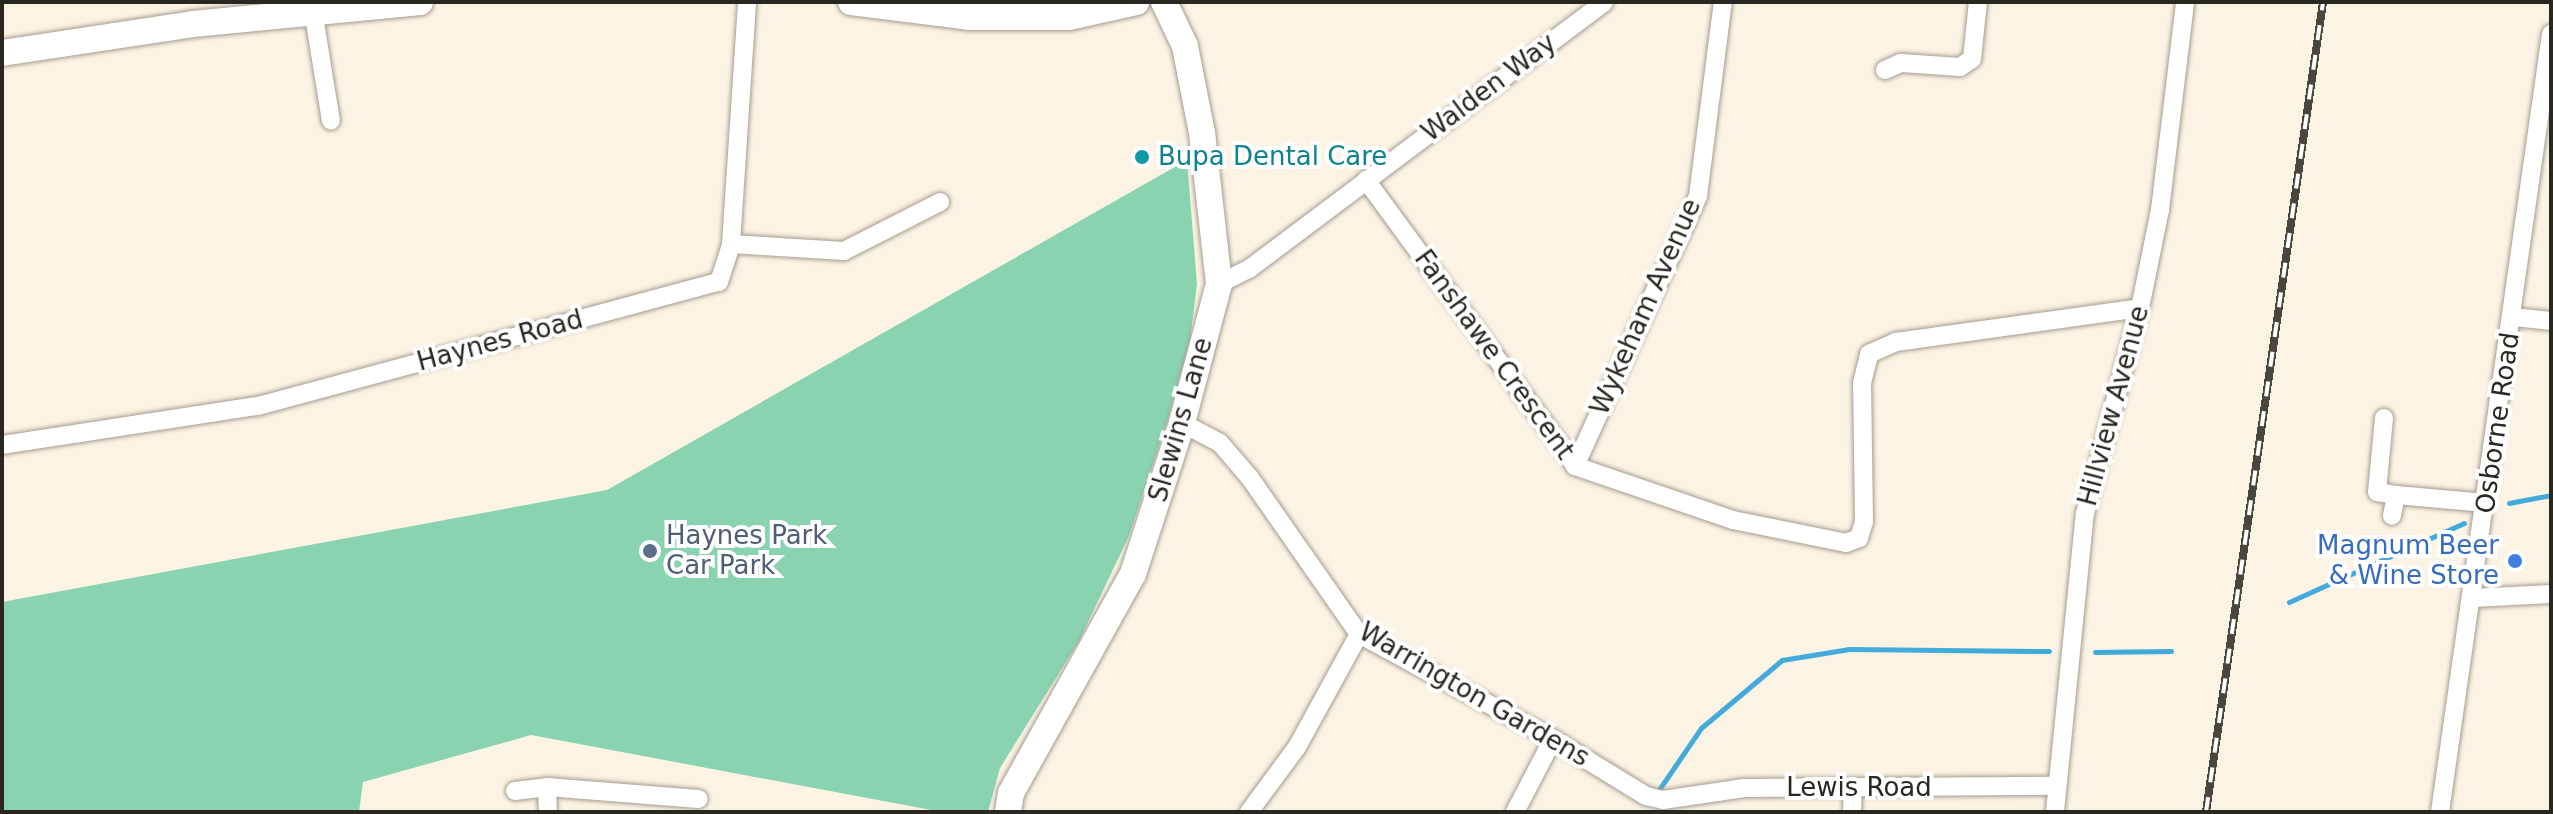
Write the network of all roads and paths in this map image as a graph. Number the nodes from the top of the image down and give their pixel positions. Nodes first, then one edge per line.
1 (420, 2) edge
2 (747, 2) edge
3 (851, 2) edge
4 (1136, 2) edge
5 (1164, 2) edge
6 (1604, 2) edge
7 (1723, 2) edge
8 (1978, 2) edge
9 (2185, 2) edge
10 (313, 10) junction
11 (2551, 34) edge
12 (2, 53) edge
13 (1885, 70) dead end
14 (331, 121) dead end
15 (1366, 180) junction
16 (940, 202) dead end
17 (731, 244) junction
18 (1219, 284) junction
19 (2140, 308) junction
20 (2513, 317) junction
21 (2551, 321) edge
22 (2384, 418) dead end
23 (1182, 423) junction
24 (2, 445) edge
25 (1575, 466) junction
26 (2396, 495) junction
27 (2486, 503) junction
28 (2392, 516) dead end
29 (2551, 594) edge
30 (2473, 598) junction
31 (1359, 634) junction
32 (1553, 739) junction
33 (2056, 786) junction
34 (547, 787) junction
35 (1853, 789) junction
36 (515, 791) dead end
37 (1654, 798) joint
38 (699, 799) dead end
39 (646, 804) edge
40 (548, 812) edge
41 (1008, 812) edge
42 (1249, 812) edge
43 (1515, 812) edge
44 (1852, 812) edge
45 (2055, 812) edge
46 (2440, 812) edge

1 - 10 street
2 - 17 street, Haynes Road
3 - 4 street
5 - 18 street, Slewins Lane
6 - 15 street, Walden Way
7 - 25 street, Wykeham Avenue
8 - 13 street
9 - 19 street, Hillview Avenue
10 - 12 street
10 - 14 street
11 - 20 street, Osborne Road
15 - 18 street, Walden Way
15 - 25 street, Fanshawe Crescent
16 - 17 street
17 - 24 street, Haynes Road
18 - 23 street, Slewins Lane
19 - 25 street, Fanshawe Crescent
19 - 33 street, Hillview Avenue
20 - 21 street
20 - 27 street, Osborne Road
22 - 26 street
23 - 31 street, Warrington Gardens
23 - 41 street, Slewins Lane
26 - 27 street
26 - 28 street
27 - 30 street, Osborne Road
29 - 30 street
30 - 46 street, Osborne Road
31 - 32 street, Warrington Gardens
31 - 42 street
32 - 37 street, Warrington Gardens
32 - 43 street
33 - 35 street, Lewis Road
33 - 45 street, Hillview Avenue
34 - 36 street
34 - 39 street
34 - 40 street
35 - 37 street, Lewis Road
35 - 44 street
38 - 39 street

